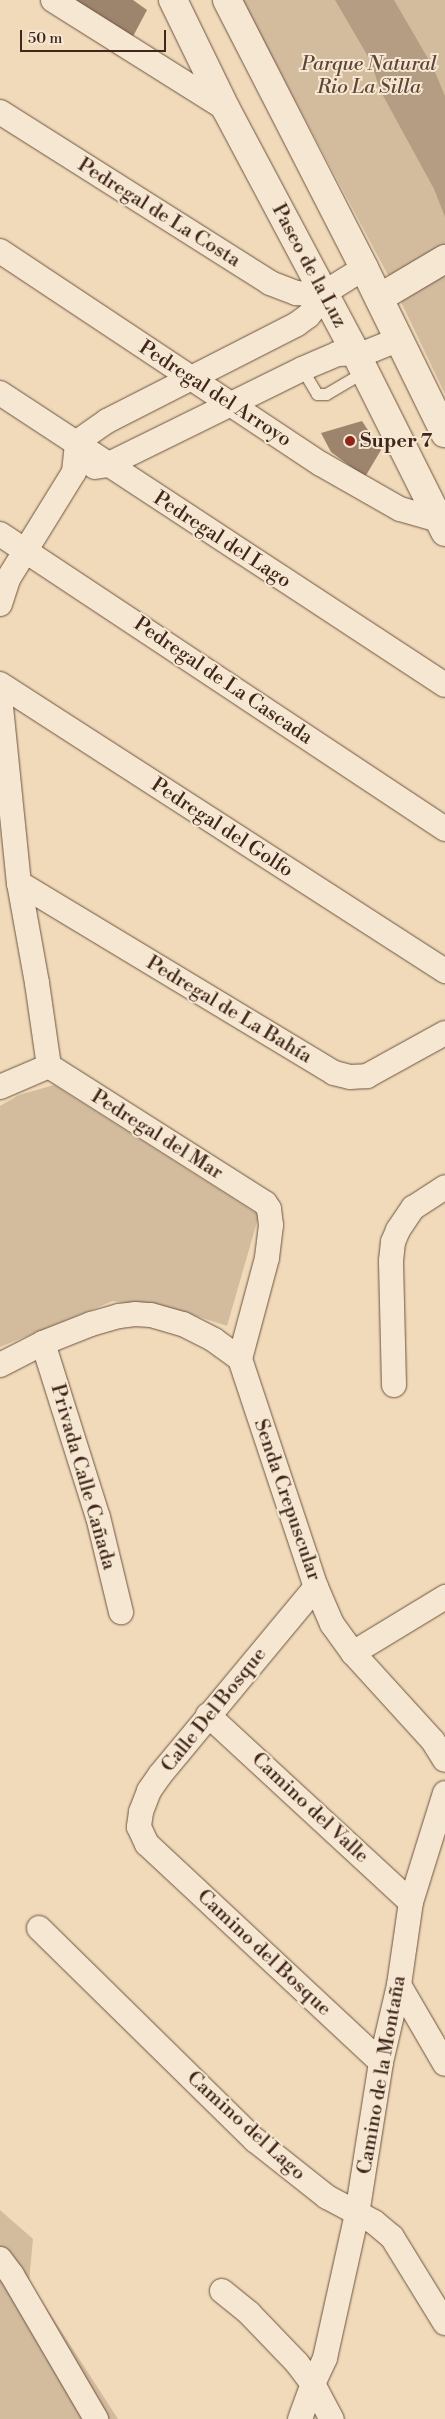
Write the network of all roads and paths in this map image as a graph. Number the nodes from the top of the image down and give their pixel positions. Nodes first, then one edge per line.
1 (53, 0) edge
2 (173, 0) edge
3 (227, 0) edge
4 (226, 109) junction
5 (0, 112) edge
6 (0, 251) edge
7 (445, 259) edge
8 (364, 268) junction
9 (387, 293) junction
10 (325, 295) junction
11 (399, 340) junction
12 (361, 362) junction
13 (302, 369) junction
14 (190, 378) junction
15 (0, 393) edge
16 (229, 403) junction
17 (445, 433) edge
18 (77, 442) junction
19 (107, 464) junction
20 (74, 472) junction
21 (442, 526) edge
22 (0, 534) edge
23 (25, 550) junction
24 (0, 604) edge
25 (0, 684) edge
26 (445, 685) edge
27 (0, 697) edge
28 (445, 829) edge
29 (19, 883) junction
30 (445, 971) edge
31 (445, 1033) edge
32 (49, 1066) junction
33 (0, 1086) edge
34 (445, 1187) edge
35 (43, 1343) junction
36 (240, 1359) junction
37 (0, 1365) edge
38 (394, 1385) dead end
39 (316, 1586) junction
40 (445, 1597) edge
41 (121, 1612) dead end
42 (353, 1653) junction
43 (208, 1715) junction
44 (445, 1760) edge
45 (445, 1793) edge
46 (147, 1844) joint
47 (411, 1902) junction
48 (40, 1928) dead end
49 (399, 1985) junction
50 (381, 2062) junction
51 (445, 2064) edge
52 (357, 2214) junction
53 (0, 2259) edge
54 (222, 2291) dead end
55 (445, 2323) edge
56 (325, 2358) junction
57 (312, 2384) junction
58 (330, 2417) edge
59 (96, 2419) edge
60 (300, 2419) edge

1 - 4 street
2 - 4 street, Paseo de la Luz
3 - 8 street
4 - 10 street, Paseo de la Luz
5 - 10 street, Pedregal de La Costa
6 - 14 street, Pedregal del Arroyo
7 - 9 street
8 - 9 street
8 - 10 street
9 - 11 street
10 - 12 street, Paseo de la Luz
10 - 14 street
11 - 12 street
11 - 17 street
12 - 13 street
12 - 13 lane
12 - 21 street, Paseo de la Luz
13 - 16 street
14 - 16 street, Pedregal del Arroyo
14 - 18 street
15 - 18 street, Pedregal del Lago
16 - 19 street
16 - 21 street, Pedregal del Arroyo
18 - 19 street, Pedregal del Lago
18 - 20 street
19 - 20 street
19 - 26 street, Pedregal del Lago
20 - 23 street
22 - 23 street, Pedregal de La Cascada
23 - 24 street
23 - 28 street, Pedregal de La Cascada
25 - 30 street, Pedregal del Golfo
27 - 29 street
29 - 31 street, Pedregal de La Bahía
29 - 32 street
32 - 33 street
32 - 36 street, Pedregal del Mar
34 - 38 street
35 - 36 street
35 - 37 street
35 - 41 street, Privada Calle Cañada
36 - 39 street, Senda Crepuscular
39 - 42 street, Senda Crepuscular
39 - 43 street, Calle Del Bosque
40 - 42 street
42 - 44 street, Senda Crepuscular
43 - 46 street, Calle Del Bosque
43 - 47 street, Camino del Valle
45 - 47 street, Camino de la Montaña
46 - 50 street, Camino del Bosque
47 - 49 street, Camino de la Montaña
48 - 52 street, Camino del Lago
49 - 50 street, Camino de la Montaña
49 - 51 street
50 - 52 street, Camino de la Montaña
52 - 55 street, Camino del Lago
52 - 56 street, Camino de la Montaña
53 - 59 street
54 - 57 street
56 - 57 street, Camino de la Montaña
56 - 58 street, Camino de la Montaña
57 - 58 street
57 - 60 street, Camino de la Montaña

